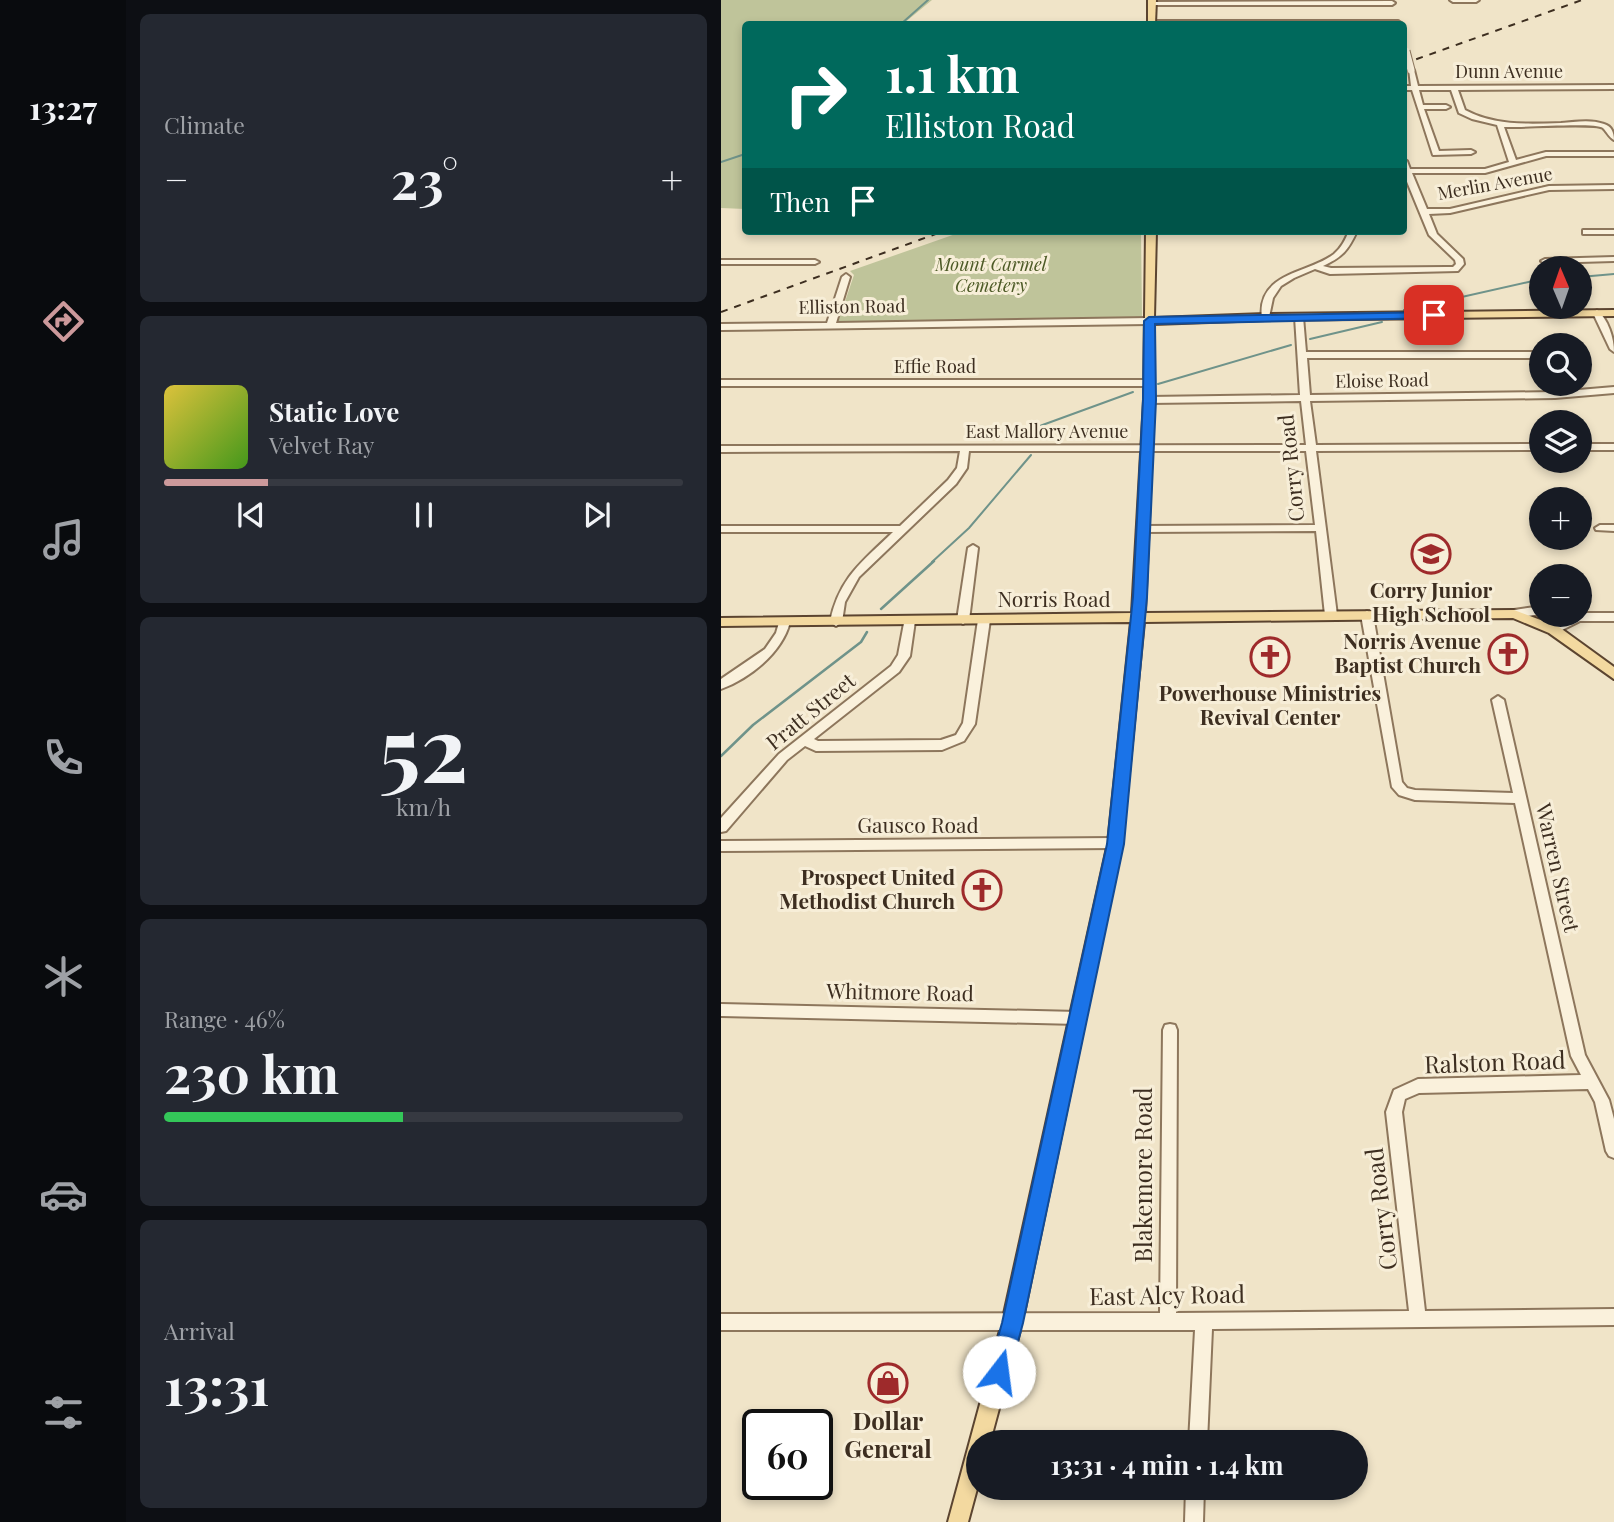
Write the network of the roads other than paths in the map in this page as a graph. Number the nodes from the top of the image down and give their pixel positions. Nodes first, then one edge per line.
1 (1454, 0) edge
2 (1476, 0) edge
3 (1391, 1) edge
4 (1152, 2) edge
5 (1272, 2) edge
6 (1152, 21) edge
7 (1275, 21) edge
8 (1397, 21) edge
9 (1407, 55) edge
10 (1614, 87) edge
11 (1407, 88) edge
12 (1416, 88) junction
13 (1454, 88) junction
14 (1419, 107) junction
15 (1446, 107) dead end
16 (1500, 124) junction
17 (1614, 138) edge
18 (1471, 152) dead end
19 (1436, 153) joint
20 (1614, 154) edge
21 (1513, 163) junction
22 (1407, 165) edge
23 (1407, 170) edge
24 (1614, 187) edge
25 (1423, 212) junction
26 (1586, 232) dead end
27 (1614, 232) edge
28 (1151, 235) edge
29 (1352, 235) edge
30 (1614, 259) edge
31 (1593, 260) edge
32 (721, 262) edge
33 (815, 262) dead end
34 (1460, 264) joint
35 (1315, 266) junction
36 (846, 277) dead end
37 (1597, 313) junction
38 (1614, 313) edge
39 (1265, 317) junction
40 (1299, 317) junction
41 (1149, 321) junction
42 (831, 325) junction
43 (721, 327) edge
44 (1614, 349) edge
45 (1302, 355) junction
46 (1529, 355) edge
47 (721, 383) edge
48 (1149, 383) junction
49 (1614, 390) edge
50 (1305, 397) junction
51 (1149, 400) junction
52 (1311, 446) junction
53 (1148, 447) junction
54 (1529, 447) edge
55 (1592, 447) edge
56 (1614, 447) edge
57 (965, 448) junction
58 (721, 449) edge
59 (1319, 528) junction
60 (1600, 528) dead end
61 (1614, 528) edge
62 (721, 529) edge
63 (905, 529) junction
64 (1142, 529) junction
65 (973, 548) dead end
66 (1529, 612) edge
67 (1514, 614) junction
68 (1331, 615) junction
69 (1367, 615) junction
70 (1592, 616) edge
71 (1614, 617) edge
72 (1139, 619) junction
73 (963, 620) junction
74 (984, 620) junction
75 (909, 621) junction
76 (721, 622) edge
77 (784, 622) junction
78 (836, 622) junction
79 (1557, 627) edge
80 (1554, 629) junction
81 (1614, 674) edge
82 (721, 685) edge
83 (1498, 700) dead end
84 (804, 740) junction
85 (1520, 798) junction
86 (721, 827) edge
87 (1115, 844) junction
88 (721, 846) edge
89 (721, 1010) edge
90 (1078, 1018) junction
91 (1170, 1030) dead end
92 (1593, 1082) junction
93 (1399, 1095) joint
94 (1614, 1151) edge
95 (1614, 1317) edge
96 (1418, 1318) junction
97 (1204, 1320) junction
98 (1168, 1321) junction
99 (721, 1322) edge
100 (1012, 1323) junction
101 (983, 1430) edge
102 (1199, 1430) edge
103 (966, 1492) edge
104 (1195, 1500) edge
105 (958, 1522) edge
106 (1194, 1522) edge

1 - 2 street
3 - 5 street
3 - 8 street
4 - 5 street
4 - 6 main road
5 - 7 street
9 - 12 street, bridge
10 - 13 street, Dunn Avenue
11 - 12 street, Dunn Avenue
12 - 13 street, Dunn Avenue
12 - 14 street
13 - 16 street
14 - 15 street
14 - 19 street
16 - 17 street
16 - 21 street
18 - 19 street
20 - 21 street
21 - 22 street
23 - 25 street
24 - 25 street, Merlin Avenue
25 - 34 street
26 - 27 street
28 - 41 main road
29 - 35 street
30 - 31 street
32 - 33 street
34 - 35 street
35 - 39 street
36 - 42 street
37 - 38 main road, Elliston Road
37 - 40 main road, Elliston Road
37 - 44 street
39 - 40 main road, Elliston Road
39 - 41 main road, Elliston Road
40 - 45 street, Corry Road
41 - 42 street, Elliston Road
41 - 48 main road
42 - 43 street, Elliston Road
45 - 46 street
45 - 50 street, Corry Road
47 - 48 street, Effie Road
48 - 51 main road
49 - 50 street, Eloise Road
50 - 51 street, Eloise Road
50 - 52 street, Corry Road
51 - 53 main road
52 - 53 street, East Mallory Avenue
52 - 54 street, East Mallory Avenue
52 - 59 street, Corry Road
53 - 57 street, East Mallory Avenue
53 - 64 main road
55 - 56 street
57 - 58 street, East Mallory Avenue
57 - 63 street
59 - 64 street
59 - 68 street, Corry Road
60 - 61 street
62 - 63 street
63 - 78 street
64 - 72 main road
65 - 73 street
66 - 67 street, Norris Road
67 - 69 main road, Norris Road
67 - 80 main road, Norris Road
68 - 69 main road, Norris Road
68 - 72 main road, Norris Road
69 - 85 street, Warren Street
70 - 71 street
72 - 74 main road, Norris Road
72 - 87 main road
73 - 74 main road, Norris Road
73 - 75 main road, Norris Road
74 - 84 street
75 - 78 main road, Norris Road
75 - 84 street, Pratt Street
76 - 77 main road, Norris Road
77 - 78 main road, Norris Road
77 - 82 street
79 - 80 street
80 - 81 main road, Norris Road
83 - 85 street
84 - 86 street, Pratt Street
85 - 92 street, Warren Street
87 - 88 street, Gausco Road
87 - 90 main road
89 - 90 street, Whitmore Road
90 - 100 main road
91 - 98 street, Blakemore Road
92 - 93 street, Ralston Road
92 - 94 street, Warren Street
93 - 96 street, Corry Road
95 - 96 street, East Alcy Road
96 - 97 street, East Alcy Road
97 - 98 street, East Alcy Road
97 - 102 street
98 - 100 street, East Alcy Road
99 - 100 street, East Alcy Road
100 - 101 main road
103 - 105 main road
104 - 106 street

